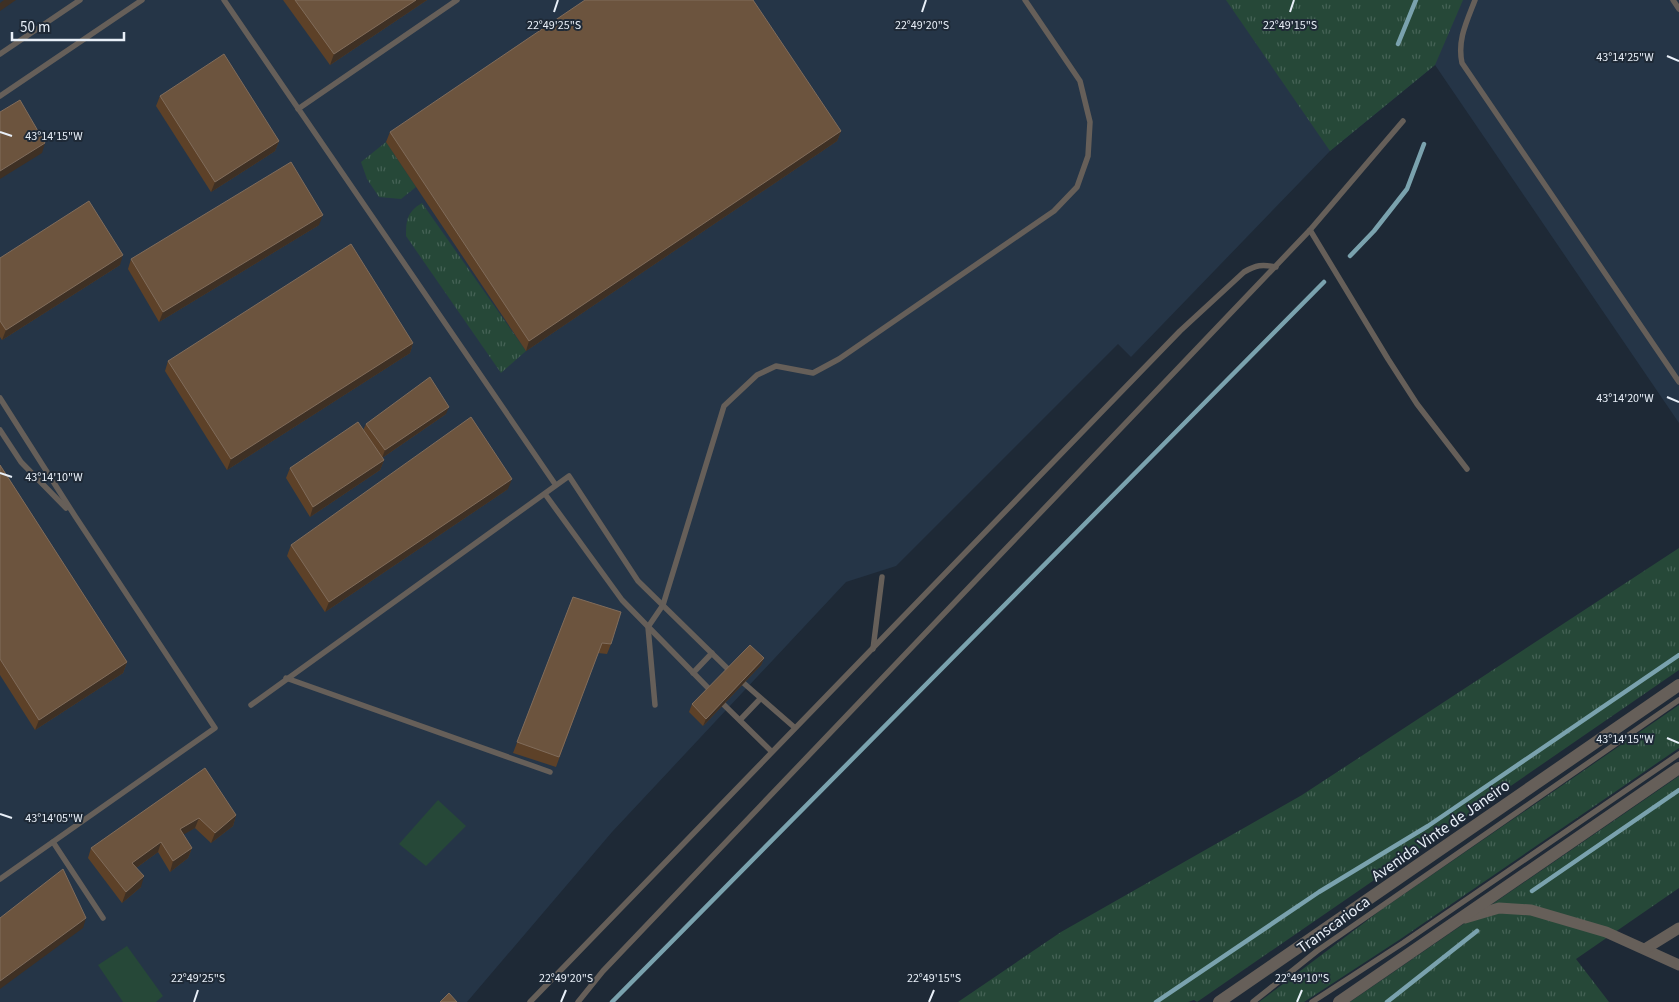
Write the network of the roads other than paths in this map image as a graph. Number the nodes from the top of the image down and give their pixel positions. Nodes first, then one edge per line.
1 (80, 0) edge
2 (142, 0) edge
3 (224, 0) edge
4 (457, 0) edge
5 (1025, 0) edge
6 (1475, 0) edge
7 (1673, 0) edge
8 (1679, 9) edge
9 (0, 54) edge
10 (0, 96) edge
11 (298, 109) junction
12 (1403, 121) dead end
13 (1310, 230) junction
14 (1276, 267) junction
15 (1679, 382) edge
16 (0, 398) edge
17 (0, 430) edge
18 (1467, 469) dead end
19 (555, 484) junction
20 (545, 494) junction
21 (75, 516) junction
22 (882, 576) dead end
23 (663, 605) junction
24 (648, 627) junction
25 (873, 649) junction
26 (712, 653) junction
27 (693, 673) junction
28 (286, 678) junction
29 (1679, 685) edge
30 (760, 699) junction
31 (1679, 700) edge
32 (251, 705) dead end
33 (655, 705) dead end
34 (740, 720) junction
35 (794, 727) junction
36 (771, 751) junction
37 (1679, 754) edge
38 (1679, 768) edge
39 (550, 772) dead end
40 (53, 842) junction
41 (0, 880) edge
42 (103, 918) dead end
43 (1458, 920) junction
44 (1679, 928) edge
45 (1644, 949) junction
46 (1679, 965) edge
47 (530, 1002) edge
48 (578, 1002) edge
49 (1219, 1002) edge
50 (1253, 1002) edge
51 (1312, 1002) edge
52 (1339, 1002) edge

1 - 9 lane
2 - 10 lane
3 - 11 lane
4 - 11 lane
5 - 23 lane
6 - 15 lane
7 - 8 lane
11 - 19 lane
12 - 13 lane
13 - 14 lane
13 - 18 lane
14 - 25 lane
14 - 48 lane
16 - 21 lane
17 - 21 lane
19 - 20 lane
19 - 23 lane
20 - 24 lane
20 - 28 lane
21 - 40 lane
22 - 25 lane
23 - 24 lane
23 - 26 lane
24 - 27 lane
24 - 33 lane
25 - 35 lane
26 - 27 lane
26 - 30 lane
27 - 34 lane
28 - 32 lane
28 - 39 lane
29 - 49 street, Avenida Vinte de Janeiro
30 - 34 lane
30 - 35 lane
31 - 50 lane, Transcarioca
34 - 36 lane
35 - 36 lane
36 - 47 lane
37 - 51 lane
38 - 43 street
40 - 41 lane
40 - 42 lane
43 - 45 street
43 - 52 street
44 - 45 street
45 - 46 street

